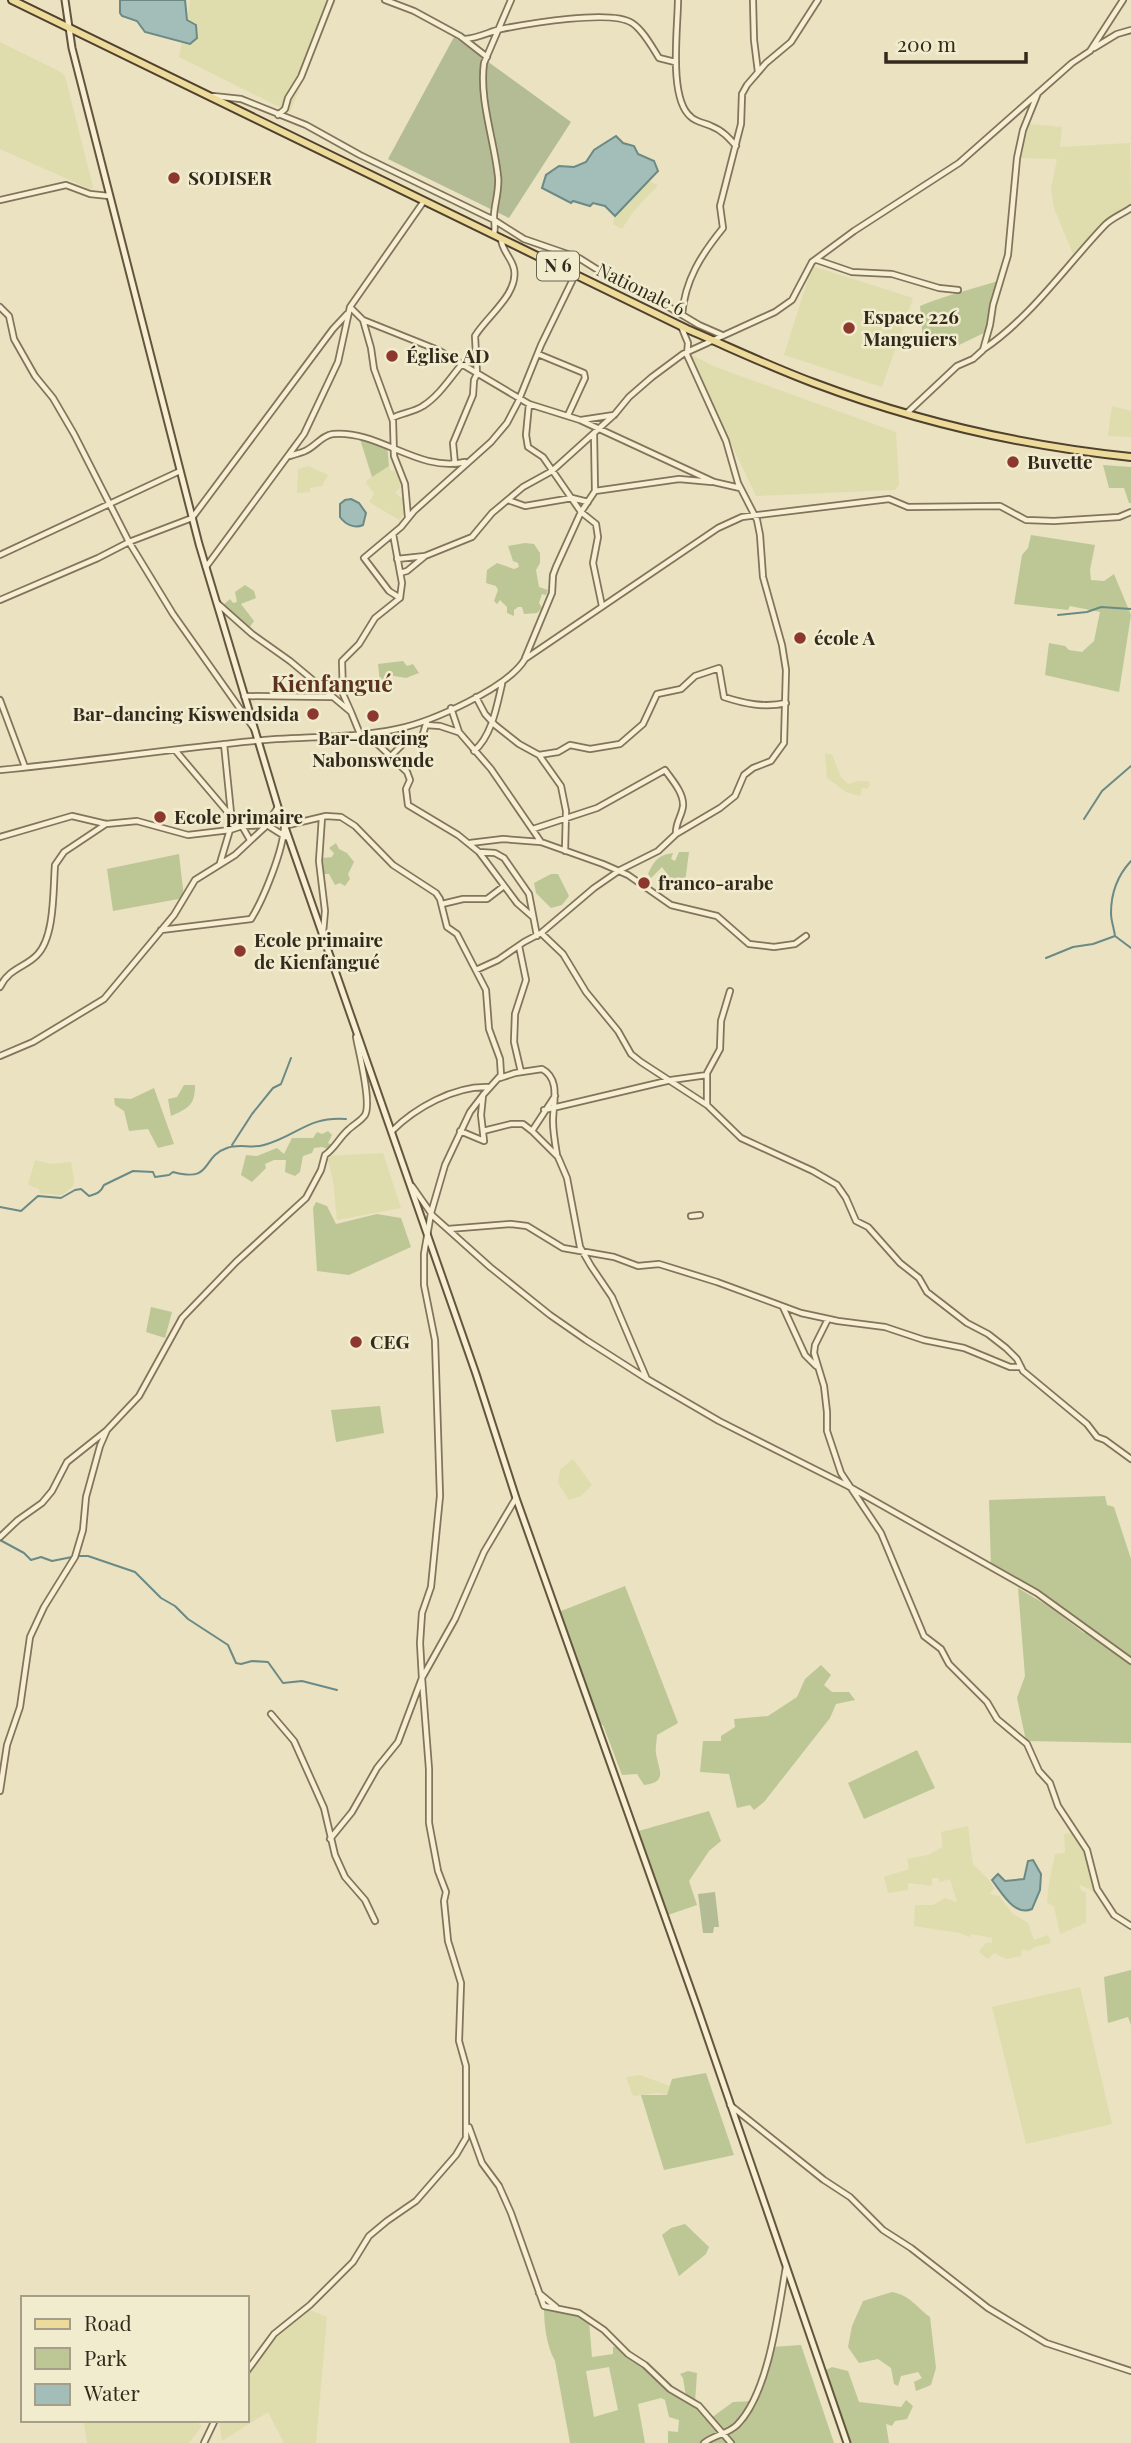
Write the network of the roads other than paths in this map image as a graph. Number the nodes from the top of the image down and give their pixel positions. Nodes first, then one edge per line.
1 (12, 0) edge
2 (65, 0) edge
3 (331, 0) edge
4 (386, 0) edge
5 (511, 0) edge
6 (677, 0) edge
7 (753, 0) edge
8 (818, 0) edge
9 (1123, 0) edge
10 (68, 27) junction
11 (499, 30) junction
12 (1131, 30) edge
13 (465, 39) junction
14 (1090, 51) junction
15 (487, 57) junction
16 (675, 62) junction
17 (758, 72) junction
18 (1038, 92) junction
19 (209, 96) junction
20 (278, 115) junction
21 (736, 146) junction
22 (109, 196) junction
23 (0, 200) edge
24 (424, 201) junction
25 (1131, 208) edge
26 (494, 220) junction
27 (498, 237) junction
28 (816, 260) junction
29 (575, 275) junction
30 (958, 290) dead end
31 (0, 307) edge
32 (350, 307) junction
33 (347, 314) junction
34 (682, 315) junction
35 (363, 320) junction
36 (680, 326) junction
37 (723, 335) junction
38 (713, 340) junction
39 (982, 350) junction
40 (687, 353) junction
41 (538, 354) junction
42 (462, 365) junction
43 (477, 374) junction
44 (520, 397) junction
45 (529, 404) junction
46 (908, 412) junction
47 (615, 414) junction
48 (568, 415) junction
49 (392, 418) junction
50 (580, 420) junction
51 (596, 431) junction
52 (393, 447) junction
53 (289, 456) junction
54 (1131, 457) edge
55 (467, 462) junction
56 (455, 464) junction
57 (180, 471) junction
58 (552, 471) junction
59 (714, 482) junction
60 (740, 488) junction
61 (595, 491) junction
62 (572, 498) junction
63 (508, 500) junction
64 (587, 502) junction
65 (109, 505) junction
66 (581, 512) junction
67 (1131, 512) edge
68 (753, 516) junction
69 (409, 518) junction
70 (192, 519) junction
71 (393, 533) junction
72 (129, 542) junction
73 (0, 555) edge
74 (425, 556) junction
75 (397, 559) junction
76 (206, 568) junction
77 (400, 573) junction
78 (400, 598) junction
79 (214, 599) junction
80 (0, 600) edge
81 (602, 606) junction
82 (525, 659) junction
83 (503, 683) junction
84 (244, 696) junction
85 (333, 697) junction
86 (476, 697) junction
87 (0, 700) edge
88 (786, 703) junction
89 (451, 708) junction
90 (351, 712) junction
91 (491, 721) junction
92 (426, 723) junction
93 (255, 731) junction
94 (459, 732) junction
95 (363, 733) junction
96 (258, 740) junction
97 (224, 744) junction
98 (174, 749) junction
99 (474, 751) junction
100 (539, 755) junction
101 (391, 756) junction
102 (25, 767) junction
103 (0, 770) edge
104 (278, 807) junction
105 (231, 816) junction
106 (322, 817) junction
107 (566, 818) junction
108 (106, 824) junction
109 (267, 825) junction
110 (242, 826) junction
111 (284, 826) junction
112 (533, 829) junction
113 (230, 830) junction
114 (676, 834) junction
115 (284, 836) junction
116 (0, 837) edge
117 (250, 840) junction
118 (289, 841) junction
119 (541, 842) junction
120 (470, 843) junction
121 (479, 852) junction
122 (565, 852) junction
123 (219, 864) junction
124 (620, 870) junction
125 (504, 886) junction
126 (442, 904) junction
127 (534, 917) junction
128 (161, 930) junction
129 (323, 933) junction
130 (539, 934) junction
131 (806, 936) dead end
132 (519, 946) junction
133 (476, 970) junction
134 (0, 987) edge
135 (730, 991) dead end
136 (354, 1023) junction
137 (0, 1056) edge
138 (521, 1072) junction
139 (707, 1075) junction
140 (499, 1078) junction
141 (671, 1080) junction
142 (488, 1087) junction
143 (483, 1095) junction
144 (555, 1098) junction
145 (707, 1105) junction
146 (565, 1106) junction
147 (554, 1108) junction
148 (544, 1110) junction
149 (460, 1130) junction
150 (532, 1130) junction
151 (392, 1131) junction
152 (484, 1131) junction
153 (558, 1157) junction
154 (408, 1179) junction
155 (431, 1213) junction
156 (700, 1215) dead end
157 (691, 1216) dead end
158 (447, 1229) junction
159 (426, 1234) junction
160 (582, 1252) junction
161 (782, 1307) junction
162 (828, 1319) junction
163 (1021, 1367) junction
164 (818, 1369) junction
165 (647, 1379) junction
166 (107, 1430) junction
167 (1131, 1459) edge
168 (848, 1486) junction
169 (516, 1498) junction
170 (0, 1537) edge
171 (1131, 1661) edge
172 (422, 1678) junction
173 (271, 1714) dead end
174 (1, 1767) edge
175 (0, 1791) edge
176 (330, 1839) junction
177 (375, 1921) dead end
178 (1131, 1926) edge
179 (730, 2105) junction
180 (466, 2120) junction
181 (786, 2267) junction
182 (248, 2370) edge
183 (1131, 2371) edge
184 (214, 2422) edge
185 (724, 2433) junction
186 (204, 2443) edge
187 (704, 2443) edge
188 (731, 2443) edge
189 (847, 2443) edge

1 - 10 main road, Nationale 6 / N 6
2 - 10 main road
3 - 20 street
4 - 13 street
5 - 11 street
6 - 16 street
7 - 17 street
8 - 17 street
9 - 14 street
10 - 19 main road, Nationale 6 / N 6
10 - 22 main road
11 - 13 street
11 - 15 street
11 - 16 street
12 - 14 street
13 - 15 street
14 - 18 street
15 - 26 street
16 - 21 street
17 - 21 street
18 - 28 street
18 - 39 street
19 - 20 street
19 - 24 main road, Nationale 6 / N 6
20 - 26 street
21 - 34 street
22 - 23 street
22 - 57 main road
24 - 27 main road, Nationale 6 / N 6
24 - 32 street
25 - 39 street
26 - 27 street
26 - 34 street
27 - 29 main road, Nationale 6 / N 6
27 - 43 street
28 - 30 street
28 - 37 street
29 - 36 main road, Nationale 6 / N 6
29 - 41 street
31 - 65 street
32 - 33 street
32 - 35 street
33 - 53 street
33 - 70 street
34 - 37 street
35 - 42 street
35 - 49 street
36 - 38 main road, Nationale 6 / N 6
36 - 40 street
37 - 38 street
38 - 40 street
38 - 46 main road, Nationale 6 / N 6
39 - 46 street
40 - 47 street
40 - 60 street
41 - 44 street
41 - 48 street
42 - 43 street
42 - 49 street
43 - 44 street
43 - 56 street
44 - 45 street
44 - 55 street
45 - 48 street
45 - 58 street
46 - 54 main road, Nationale 6 / N 6
47 - 50 street
47 - 51 street
48 - 50 street
49 - 52 street
50 - 51 street
51 - 58 street
51 - 59 street
51 - 61 street
52 - 53 street
52 - 56 street
52 - 69 street
53 - 76 street
55 - 56 street
55 - 69 street
57 - 65 street
57 - 70 main road
58 - 62 street
58 - 63 street
59 - 60 street
59 - 61 street
60 - 68 street
61 - 64 street
62 - 63 street
62 - 64 street
62 - 66 street
63 - 74 street
64 - 66 street
65 - 72 street
65 - 73 street
66 - 81 street
66 - 82 street
67 - 68 street
68 - 81 street
68 - 88 street
69 - 71 street
70 - 72 street
70 - 76 main road
71 - 75 street
71 - 78 street
72 - 80 street
72 - 93 street
74 - 75 street
74 - 77 street
75 - 77 street
76 - 79 main road
77 - 78 street
78 - 90 street
79 - 84 main road
79 - 85 street
81 - 82 street
82 - 83 street
83 - 86 street
83 - 91 street
84 - 85 street
84 - 93 main road
85 - 90 street
86 - 89 street
86 - 91 street
87 - 102 street
88 - 100 street
88 - 114 street
89 - 92 street
89 - 94 street
90 - 95 street
91 - 99 street
91 - 100 street
92 - 94 street
92 - 95 street
92 - 101 street
93 - 96 main road
94 - 99 street
95 - 96 street
95 - 101 street
96 - 97 street
96 - 104 main road
97 - 98 street
97 - 105 street
98 - 102 street
98 - 105 street
99 - 112 street
100 - 107 street
101 - 120 street
102 - 103 street
104 - 109 street
104 - 111 main road
105 - 110 street
105 - 113 street
106 - 111 street
106 - 126 street
106 - 129 street
107 - 112 street
107 - 114 street
107 - 122 street
108 - 113 street
108 - 116 street
108 - 134 street
109 - 110 street
109 - 115 street
109 - 117 street
110 - 113 street
110 - 117 street
111 - 115 street
111 - 118 main road
112 - 119 street
113 - 123 street
114 - 124 street
115 - 118 street
115 - 128 street
117 - 123 street
118 - 129 main road
119 - 120 street
119 - 122 street
120 - 121 street
121 - 125 street
121 - 127 street
122 - 124 street
123 - 128 street
124 - 130 street
124 - 131 street
125 - 126 street
125 - 127 street
126 - 133 street
127 - 130 street
128 - 137 street
129 - 136 main road
130 - 132 street
130 - 141 street
132 - 133 street
132 - 138 street
133 - 140 street
135 - 139 street
136 - 151 main road
136 - 166 street
138 - 140 street
138 - 144 street
139 - 141 street
139 - 145 street
140 - 142 street
141 - 145 street
141 - 146 street
142 - 143 street
142 - 151 street
143 - 149 street
143 - 152 street
144 - 146 street
144 - 147 street
144 - 148 street
145 - 163 street
146 - 147 street
147 - 148 street
147 - 153 street
148 - 150 street
149 - 152 street
149 - 155 street
150 - 152 street
150 - 153 street
151 - 154 main road
153 - 160 street
154 - 155 street
154 - 159 main road
155 - 158 street
155 - 159 street
156 - 157 street
158 - 160 street
158 - 165 street
159 - 169 main road
159 - 172 street
160 - 161 street
160 - 165 street
161 - 162 street
161 - 164 street
162 - 163 street
162 - 164 street
163 - 167 street
164 - 168 street
165 - 168 street
166 - 170 street
166 - 174 street
168 - 171 street
168 - 178 street
169 - 172 street
169 - 179 main road
172 - 176 street
172 - 180 street
173 - 176 street
174 - 175 street
176 - 177 street
179 - 181 main road
179 - 183 street
180 - 182 street
180 - 185 street
181 - 185 street
181 - 189 main road
184 - 186 street
185 - 187 street
185 - 188 street

